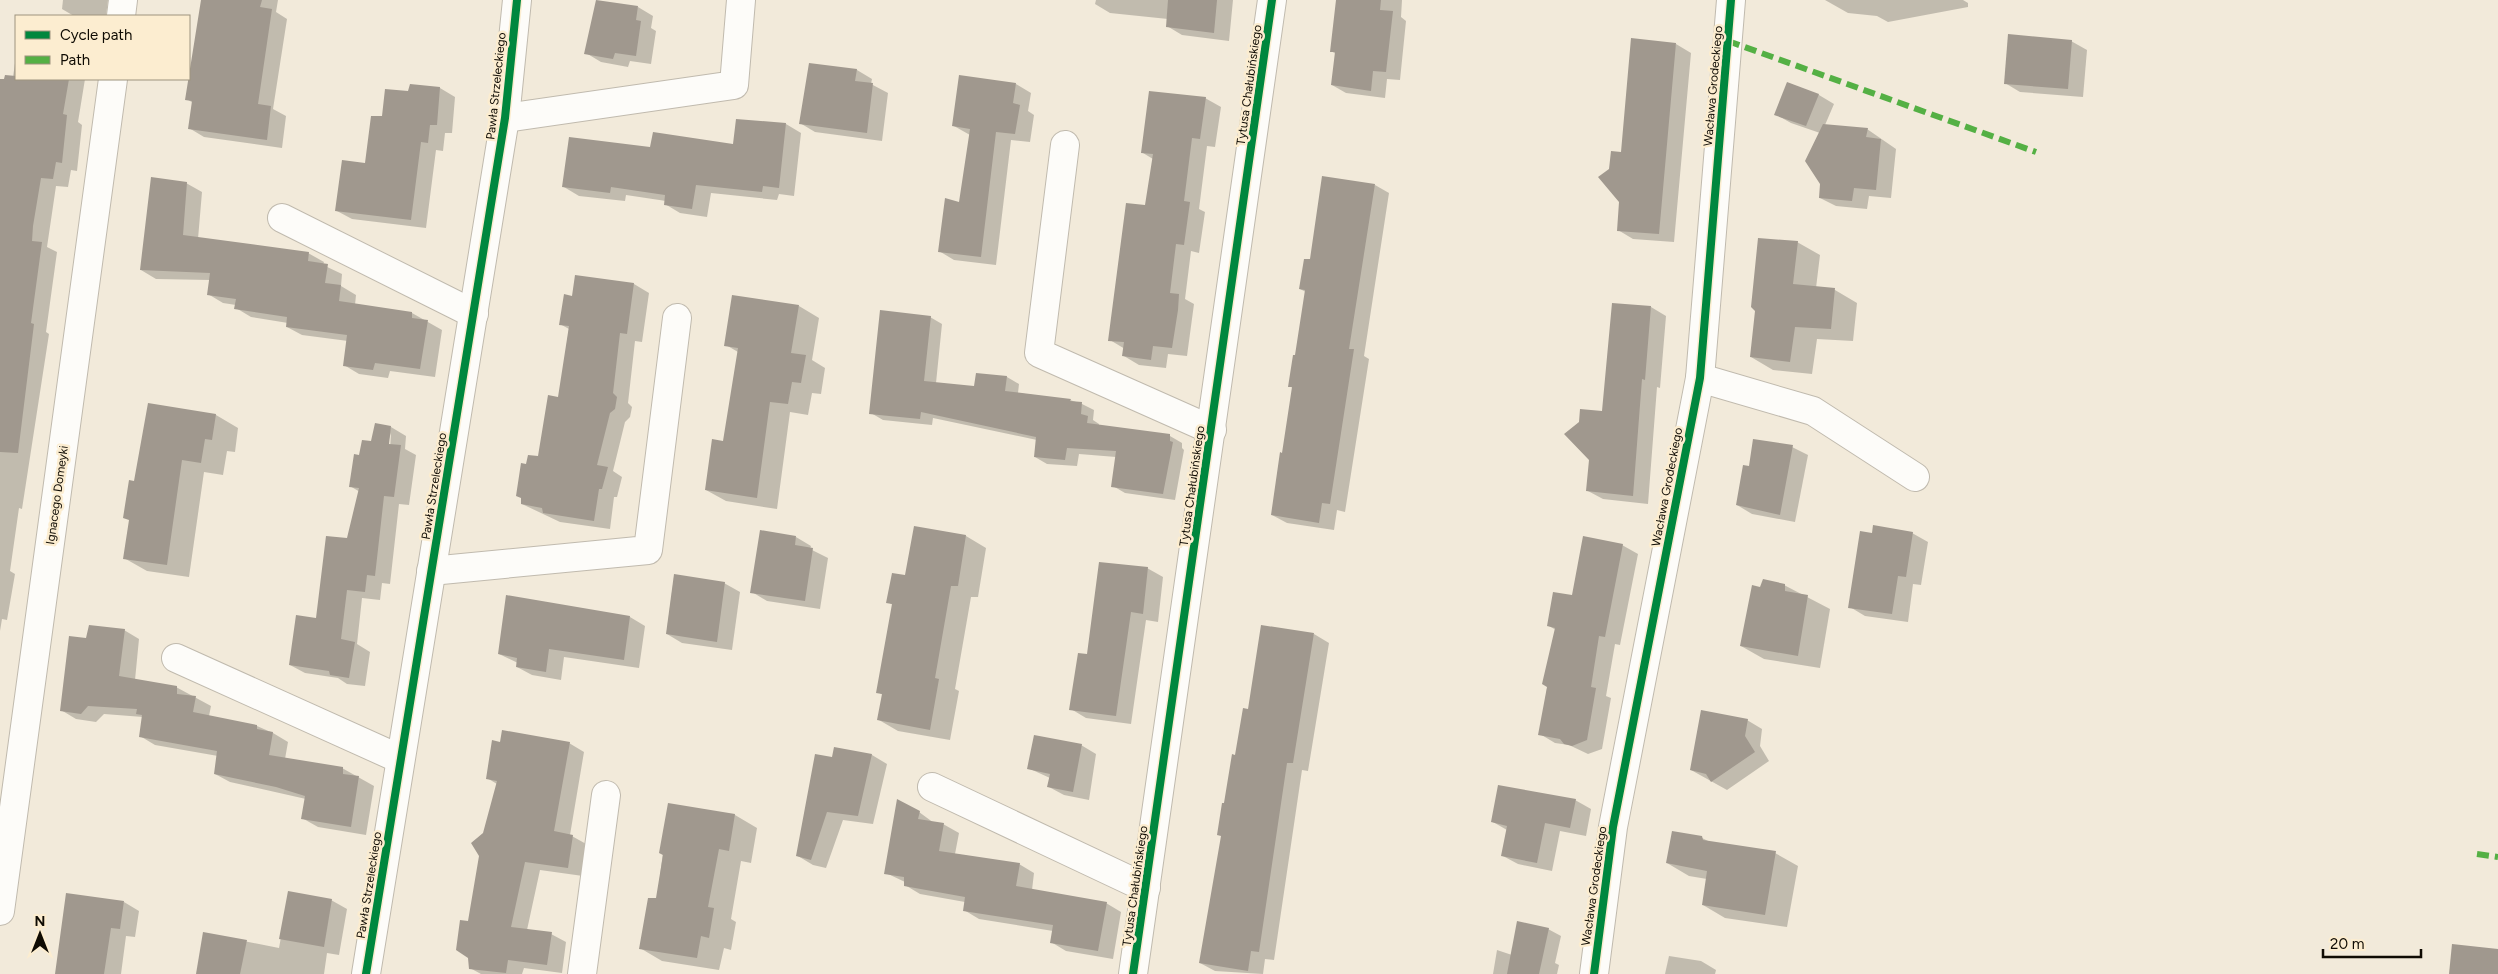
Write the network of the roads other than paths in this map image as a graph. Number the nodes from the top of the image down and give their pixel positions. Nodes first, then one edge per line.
1 (123, 0) edge
2 (517, 0) edge
3 (741, 0) edge
4 (1272, 0) edge
5 (1731, 0) edge
6 (121, 15) edge
7 (112, 80) edge
8 (505, 118) junction
9 (1065, 145) dead end
10 (282, 218) dead end
11 (474, 314) junction
12 (677, 318) dead end
13 (1700, 378) junction
14 (1212, 430) junction
15 (1914, 477) dead end
16 (431, 571) junction
17 (176, 658) dead end
18 (400, 759) junction
19 (932, 787) dead end
20 (606, 795) dead end
21 (1146, 888) junction
22 (0, 911) edge
23 (366, 974) edge
24 (582, 974) edge
25 (1133, 974) edge
26 (1594, 974) edge

1 - 6 street
2 - 8 street, Pawła Strzeleckiego
3 - 8 street
4 - 14 street, Tytusa Chałubińskiego
5 - 13 street, Wacława Grodeckiego
7 - 22 street, Ignacego Domeyki
8 - 11 street, Pawła Strzeleckiego
9 - 14 street
10 - 11 street
11 - 16 street, Pawła Strzeleckiego
12 - 16 street
13 - 15 street
13 - 26 street, Wacława Grodeckiego
14 - 21 street, Tytusa Chałubińskiego
16 - 18 street, Pawła Strzeleckiego
17 - 18 street
18 - 23 street, Pawła Strzeleckiego
19 - 21 street
20 - 24 street
21 - 25 street, Tytusa Chałubińskiego

